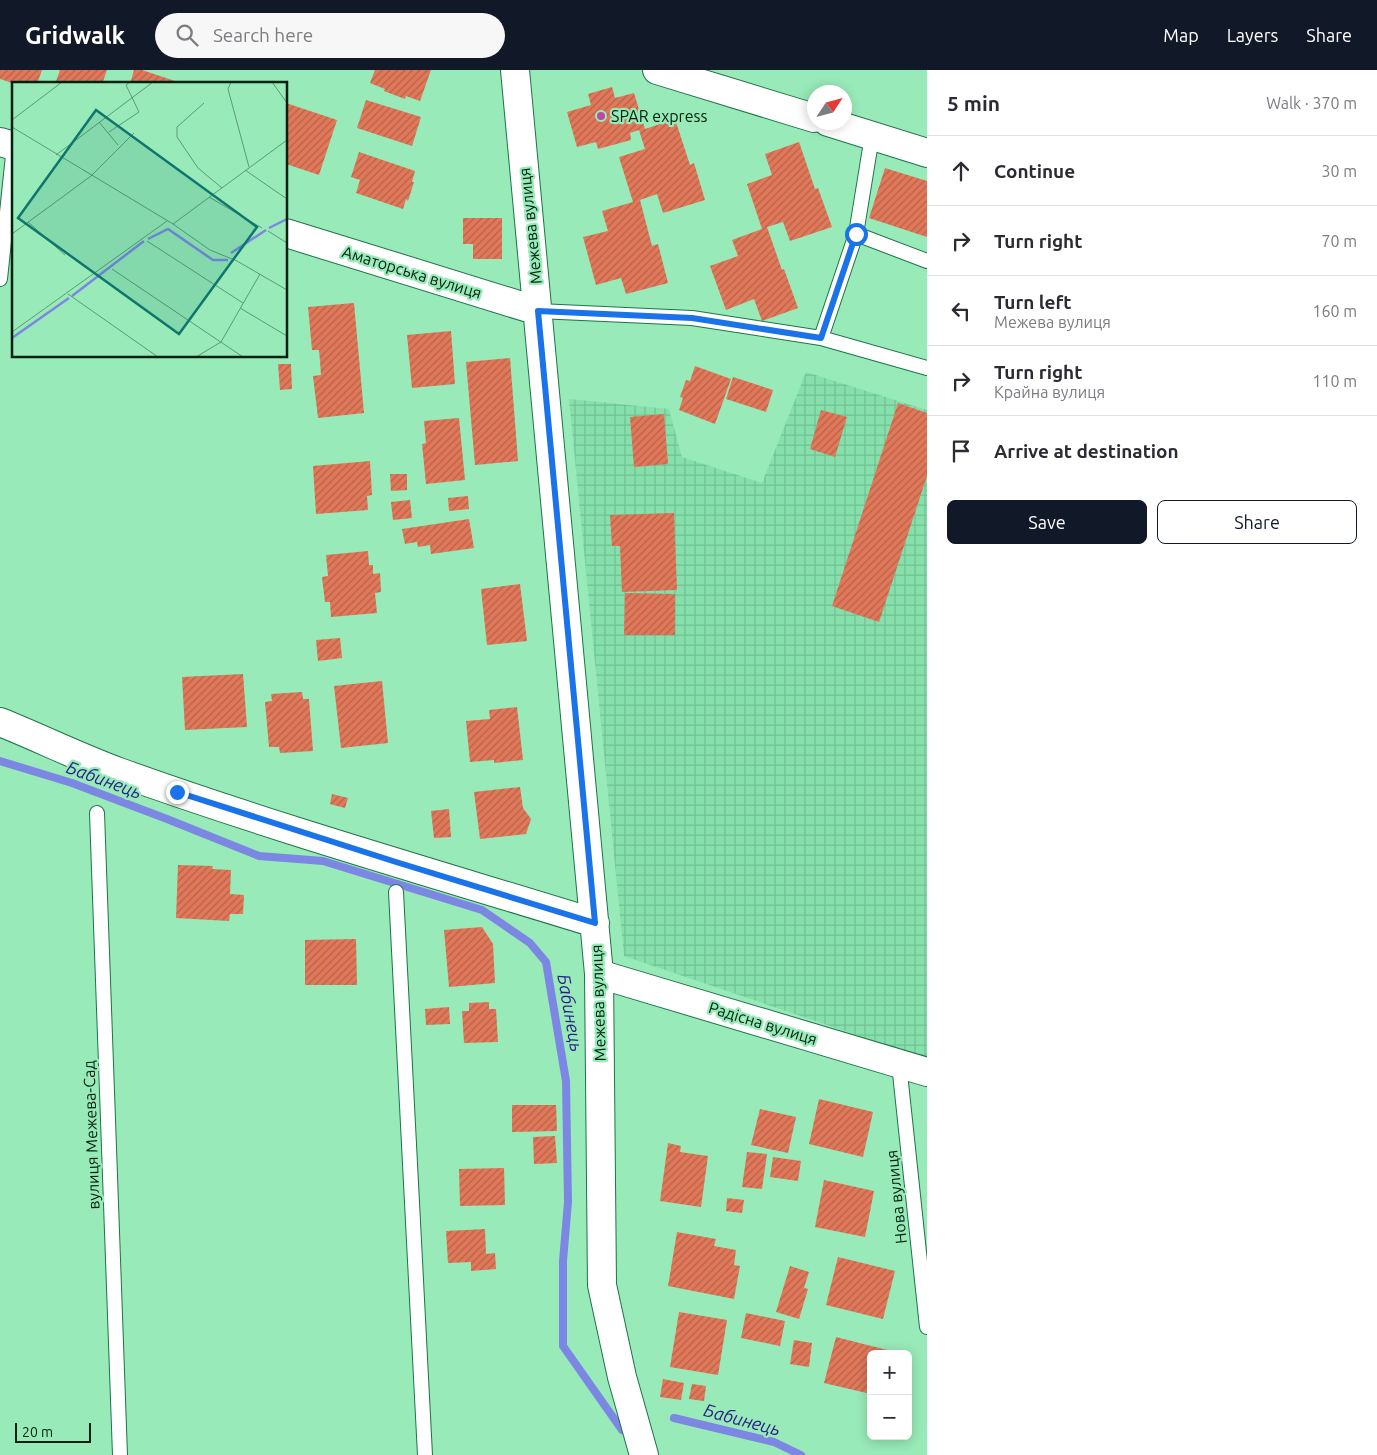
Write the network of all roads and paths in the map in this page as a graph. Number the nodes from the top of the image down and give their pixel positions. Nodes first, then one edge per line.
1 (514, 70) edge
2 (657, 70) edge
3 (807, 116) edge
4 (852, 130) edge
5 (872, 136) junction
6 (927, 153) edge
7 (12, 165) edge
8 (288, 234) edge
9 (856, 234) junction
10 (927, 261) edge
11 (0, 279) edge
12 (538, 311) junction
13 (821, 338) junction
14 (927, 368) edge
15 (0, 722) edge
16 (96, 813) dead end
17 (396, 892) dead end
18 (595, 923) junction
19 (599, 974) junction
20 (899, 1064) junction
21 (927, 1072) edge
22 (927, 1327) edge
23 (120, 1455) edge
24 (425, 1455) edge
25 (644, 1455) edge

1 - 12 street, Межева вулиця
2 - 3 street
4 - 5 street
5 - 6 street
5 - 9 lane
7 - 11 lane
8 - 12 street, Аматорська вулиця
9 - 10 lane
9 - 13 lane
12 - 13 lane
12 - 18 street, Межева вулиця
13 - 14 lane
15 - 18 street
16 - 23 lane, вулиця Межева-Сад
17 - 24 lane
18 - 19 street, Межева вулиця
19 - 20 street, Радісна вулиця
19 - 25 street, Межева вулиця
20 - 21 street, Радісна вулиця
20 - 22 lane, Нова вулиця

